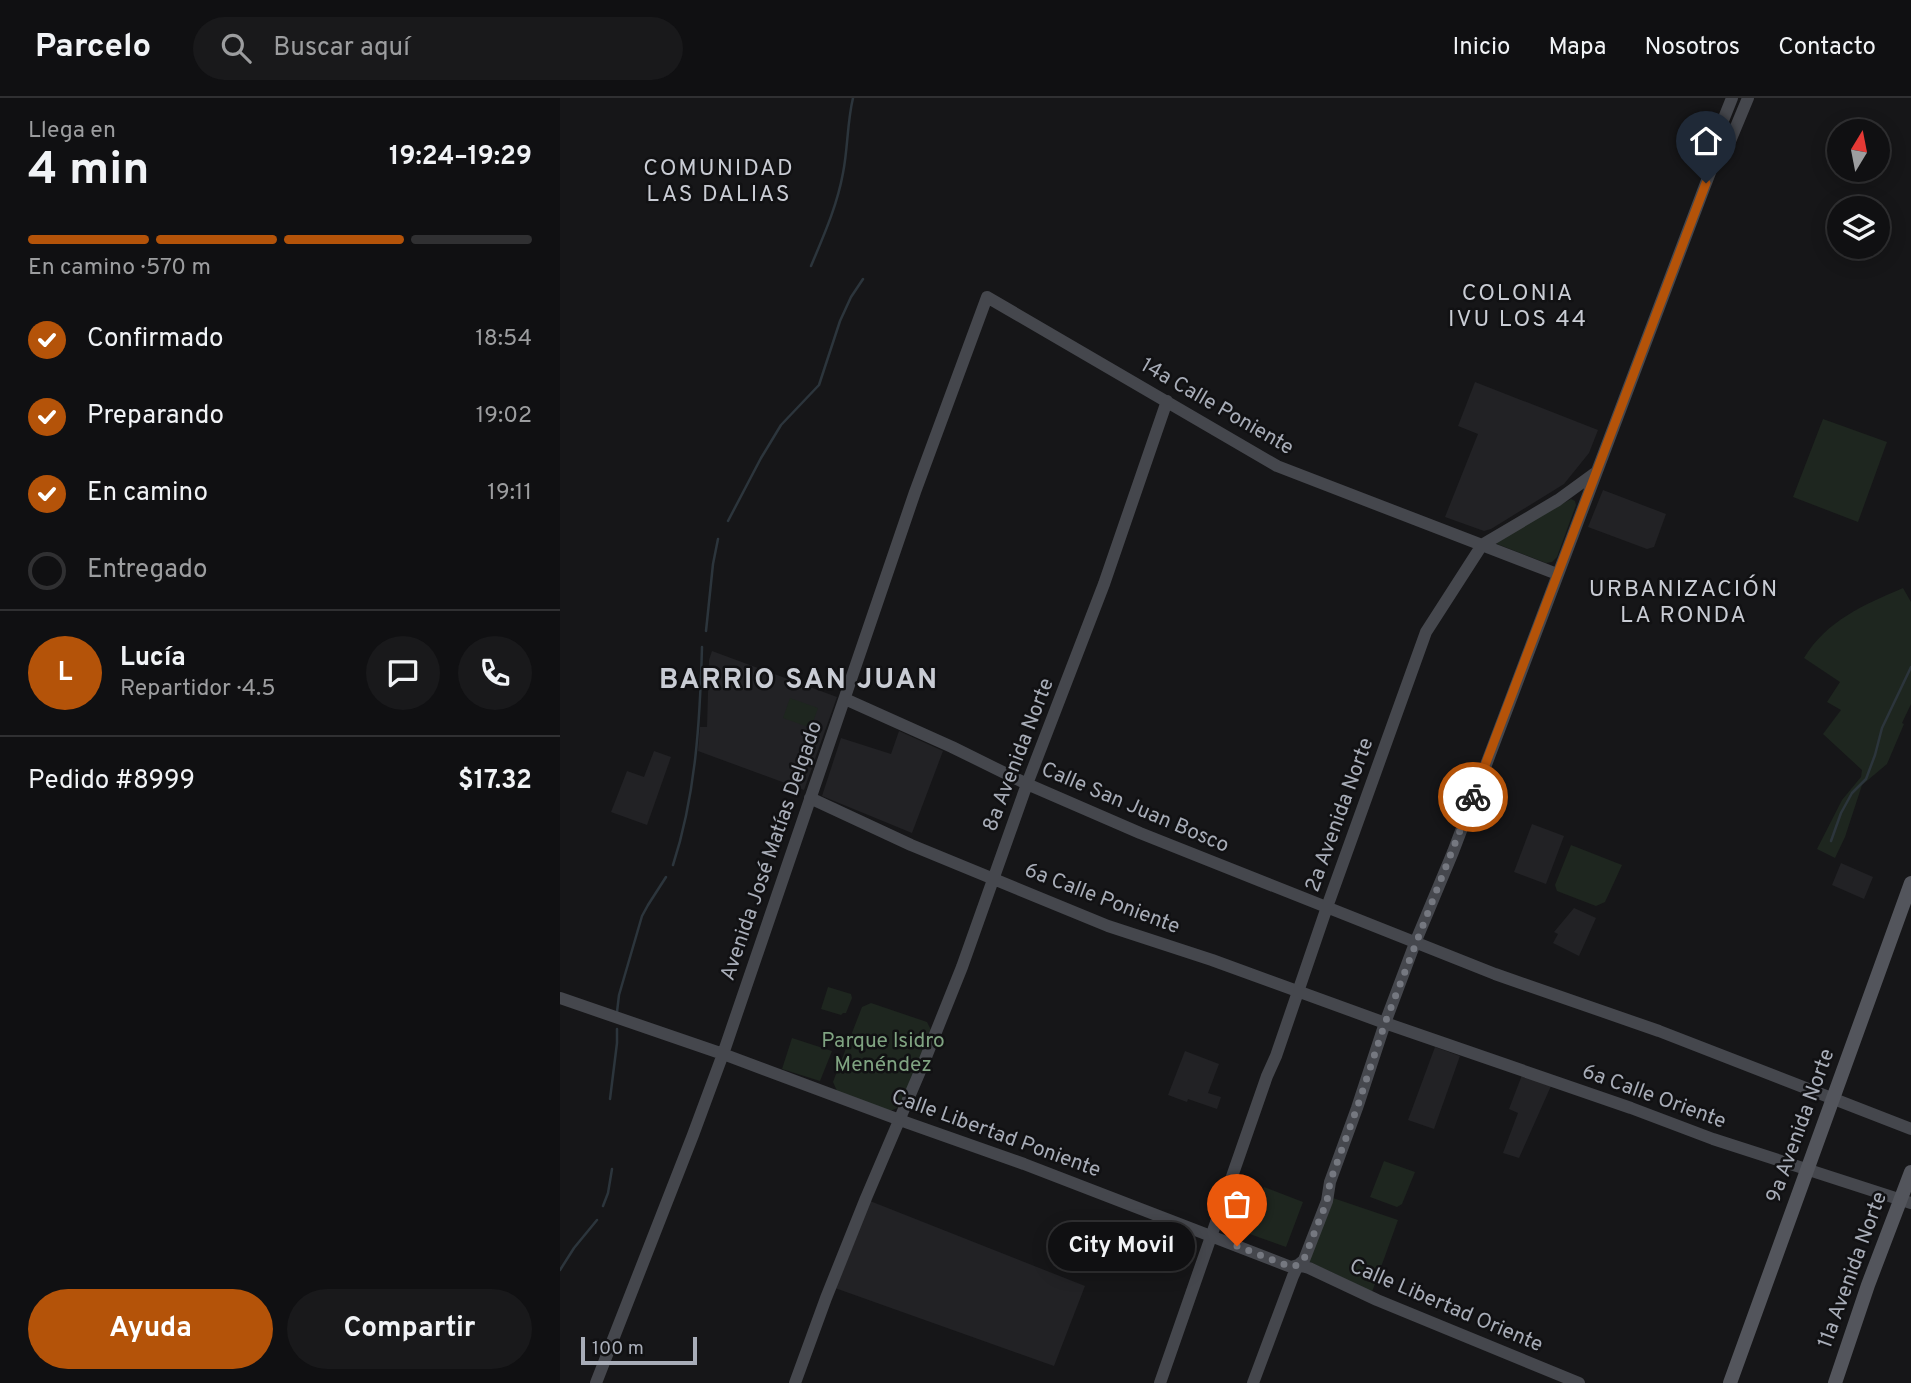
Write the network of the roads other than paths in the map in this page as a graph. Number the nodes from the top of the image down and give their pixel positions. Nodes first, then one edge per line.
1 (1732, 98) edge
2 (1748, 98) edge
3 (1714, 162) junction
4 (986, 297) joint
5 (1167, 401) junction
6 (1595, 473) junction
7 (1482, 545) junction
8 (1557, 574) junction
9 (845, 699) junction
10 (1027, 784) junction
11 (810, 798) junction
12 (993, 878) junction
13 (1911, 883) edge
14 (1326, 907) junction
15 (1415, 943) junction
16 (1297, 992) junction
17 (560, 998) edge
18 (1385, 1023) junction
19 (723, 1054) junction
20 (1832, 1098) junction
21 (899, 1119) junction
22 (1911, 1129) edge
23 (1807, 1168) junction
24 (1911, 1172) edge
25 (1905, 1201) edge
26 (1212, 1235) junction
27 (1298, 1265) junction
28 (1837, 1377) edge
29 (596, 1383) edge
30 (796, 1383) edge
31 (1160, 1383) edge
32 (1253, 1383) edge
33 (1579, 1383) edge
34 (1730, 1383) edge

1 - 3 street
2 - 3 street
3 - 6 street
4 - 5 street, 14a Calle Poniente
4 - 9 street, Avenida José Matías Delgado
5 - 7 street, 14a Calle Poniente
5 - 10 street, 8a Avenida Norte
6 - 7 street, 2a Avenida Norte
6 - 8 street
7 - 8 street, 14a Calle Poniente
7 - 14 street, 2a Avenida Norte
8 - 15 street
9 - 10 street, Calle San Juan Bosco
9 - 11 street, Avenida José Matías Delgado
10 - 12 street, 8a Avenida Norte
10 - 14 street, Calle San Juan Bosco
11 - 12 street, 6a Calle Poniente
11 - 19 street, Avenida José Matías Delgado
12 - 16 street, 6a Calle Poniente
12 - 21 street, 8a Avenida Norte
13 - 20 main road, 9a Avenida Norte
14 - 15 street, Calle San Juan Bosco
14 - 16 street, 2a Avenida Norte
15 - 18 street
15 - 20 street, Calle San Juan Bosco
16 - 18 street, 6a Calle Poniente
16 - 26 street, 2a Avenida Norte
17 - 19 street, Calle Libertad Poniente
18 - 23 street, 6a Calle Oriente
18 - 27 street
19 - 21 street, Calle Libertad Poniente
19 - 29 street, Avenida José Matías Delgado
20 - 22 street, Calle San Juan Bosco
20 - 23 main road, 9a Avenida Norte
21 - 26 street, Calle Libertad Poniente
21 - 30 street, 8a Avenida Norte
23 - 25 street, 6a Calle Oriente
23 - 34 main road, 9a Avenida Norte
24 - 25 main road, 11a Avenida Norte
25 - 28 main road, 11a Avenida Norte
26 - 27 street, Calle Libertad Poniente
26 - 31 street, 2a Avenida Norte
27 - 32 street
27 - 33 street, Calle Libertad Oriente

